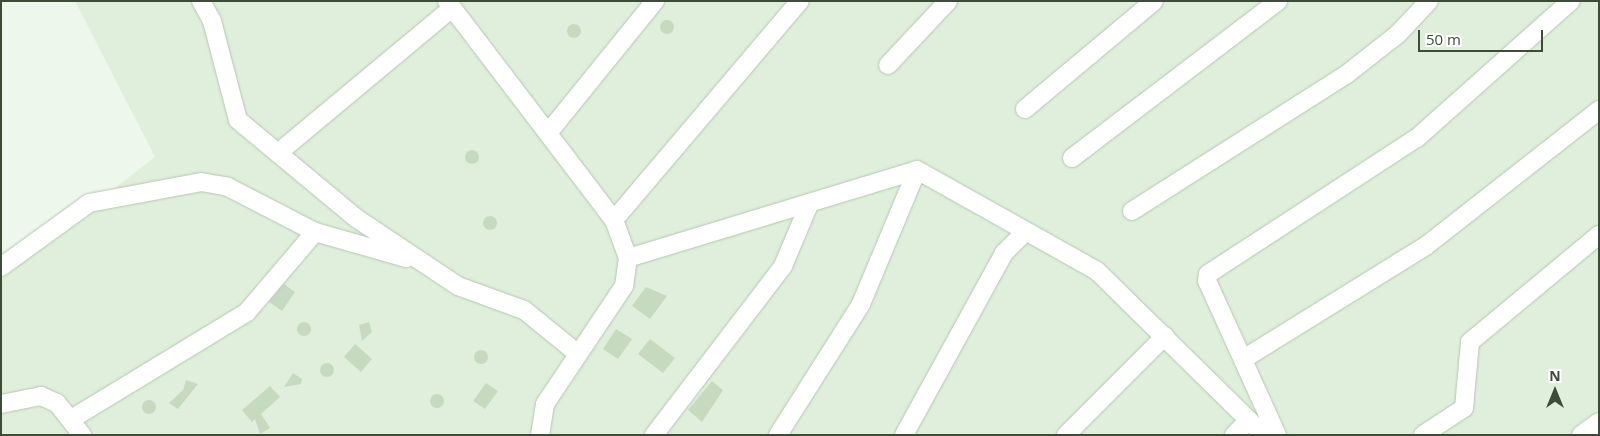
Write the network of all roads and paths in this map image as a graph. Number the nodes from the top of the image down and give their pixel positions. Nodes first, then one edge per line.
1 (201, 1) edge
2 (655, 1) edge
3 (800, 1) edge
4 (948, 1) edge
5 (1154, 1) edge
6 (1278, 1) edge
7 (1429, 1) edge
8 (1571, 1) edge
9 (449, 5) edge
10 (888, 65) dead end
11 (1025, 110) dead end
12 (1599, 110) edge
13 (548, 133) junction
14 (278, 153) junction
15 (1072, 158) dead end
16 (917, 170) junction
17 (810, 202) junction
18 (1132, 211) dead end
19 (614, 220) junction
20 (1026, 231) junction
21 (315, 232) junction
22 (1599, 235) edge
23 (628, 258) junction
24 (424, 263) junction
25 (1, 267) edge
26 (1165, 336) junction
27 (578, 353) junction
28 (1245, 358) junction
29 (1, 404) edge
30 (73, 418) junction
31 (1249, 420) junction
32 (1599, 422) edge
33 (82, 435) edge
34 (540, 435) edge
35 (654, 435) edge
36 (778, 435) edge
37 (904, 435) edge
38 (1066, 435) edge
39 (1234, 435) edge
40 (1264, 435) edge
41 (1277, 435) edge
42 (1423, 435) edge
43 (1581, 435) edge

1 - 14 street
2 - 13 street
3 - 19 street
4 - 10 street
5 - 11 street
6 - 15 street
7 - 18 street
8 - 28 street
9 - 13 street
9 - 14 street
12 - 28 street
13 - 19 street
14 - 24 street
16 - 17 street
16 - 20 street
16 - 36 street
17 - 23 street
17 - 35 street
19 - 23 street
20 - 26 street
20 - 37 street
21 - 24 street
21 - 25 street
21 - 30 street
22 - 42 street
23 - 27 street
24 - 27 street
26 - 31 street
26 - 38 street
27 - 34 street
28 - 41 street
29 - 30 street
30 - 33 street
31 - 39 street
31 - 40 street
32 - 43 street

